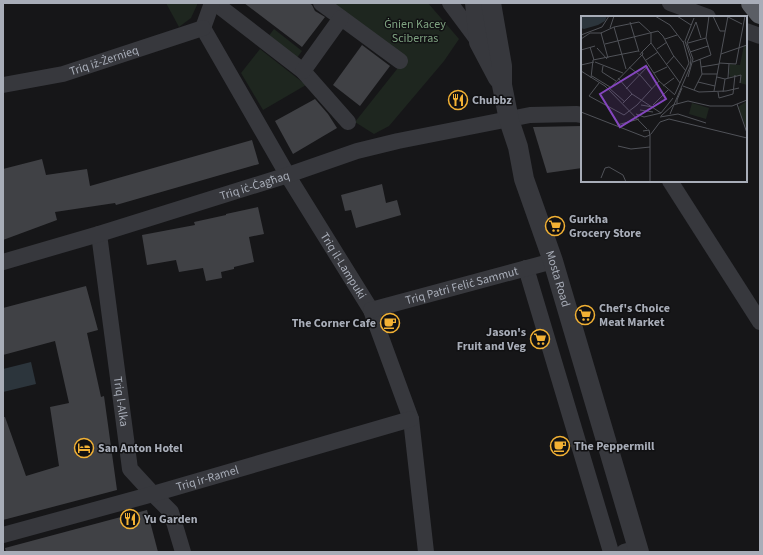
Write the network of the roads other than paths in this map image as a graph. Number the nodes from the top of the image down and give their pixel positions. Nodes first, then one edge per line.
1 (214, 3) edge
2 (320, 3) edge
3 (450, 3) edge
4 (475, 3) edge
5 (491, 3) edge
6 (670, 3) edge
7 (752, 3) edge
8 (760, 12) edge
9 (705, 16) edge
10 (341, 18) junction
11 (203, 28) junction
12 (747, 31) edge
13 (760, 36) edge
14 (479, 42) junction
15 (400, 61) dead end
16 (303, 71) junction
17 (3, 85) edge
18 (502, 85) junction
19 (581, 115) edge
20 (509, 120) junction
21 (348, 122) dead end
22 (288, 175) junction
23 (671, 182) edge
24 (100, 234) junction
25 (553, 261) junction
26 (3, 262) edge
27 (526, 268) junction
28 (371, 310) junction
29 (760, 322) edge
30 (411, 419) junction
31 (153, 494) junction
32 (3, 535) edge
33 (634, 551) edge
34 (183, 552) edge
35 (426, 552) edge
36 (612, 552) edge

1 - 11 street
1 - 16 street
2 - 10 street
3 - 14 street
4 - 14 street
5 - 18 street, Mosta Road
6 - 9 street
7 - 8 highway
10 - 15 street
10 - 16 street
11 - 17 street, Triq iż-Żernieq
11 - 22 street, Triq il-Lampuki
12 - 13 street
14 - 18 street
16 - 21 street
18 - 20 street, Mosta Road
19 - 20 street, Triq iċ-Ċagħaq
20 - 22 street, Triq iċ-Ċagħaq
20 - 25 street, Mosta Road
22 - 24 street, Triq iċ-Ċagħaq
22 - 28 street, Triq il-Lampuki
23 - 29 street
24 - 26 street, Triq iċ-Ċagħaq
24 - 31 street, Triq l-Alka
25 - 27 street, Triq Patri Feliċ Sammut
25 - 33 street, Mosta Road
27 - 28 street, Triq Patri Feliċ Sammut
27 - 36 street
28 - 30 street, Triq il-Lampuki
30 - 31 street, Triq ir-Ramel
30 - 35 street, Triq il-Lampuki
31 - 32 street, Triq ir-Ramel
31 - 34 street, Triq l-Alka

